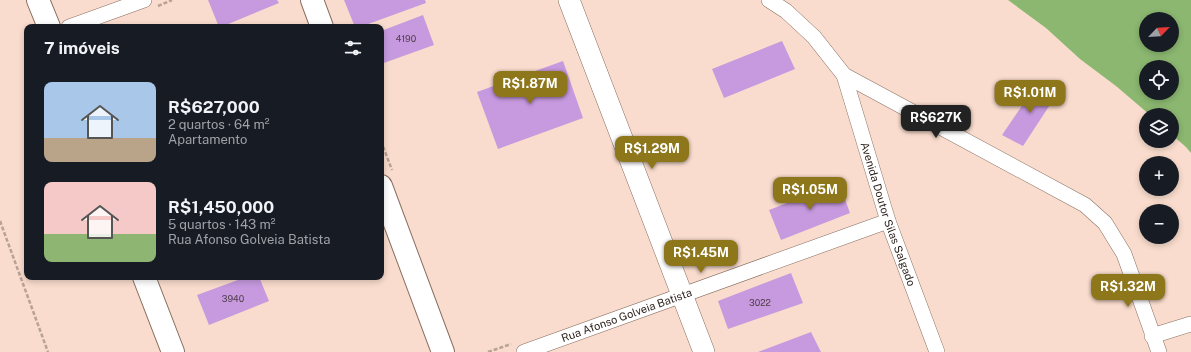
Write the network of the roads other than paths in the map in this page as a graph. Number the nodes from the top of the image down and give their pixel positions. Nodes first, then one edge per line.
1 (38, 0) edge
2 (144, 0) edge
3 (312, 0) edge
4 (569, 0) edge
5 (769, 0) edge
6 (48, 24) edge
7 (78, 24) edge
8 (321, 24) edge
9 (844, 75) junction
10 (384, 194) edge
11 (888, 221) junction
12 (145, 280) edge
13 (682, 295) junction
14 (1191, 324) edge
15 (1152, 336) junction
16 (521, 347) edge
17 (173, 352) edge
18 (443, 352) edge
19 (704, 352) edge
20 (937, 352) edge
21 (1159, 352) edge

1 - 6 main road
2 - 7 street
3 - 8 main road
4 - 13 street
5 - 9 street
9 - 11 street, Avenida Doutor Silas Salgado
9 - 15 street
10 - 18 main road
11 - 13 street, Rua Afonso Golveia Batista
11 - 20 street, Avenida Doutor Silas Salgado
12 - 17 main road
13 - 16 street, Rua Afonso Golveia Batista
13 - 19 street
14 - 15 street
15 - 21 street

